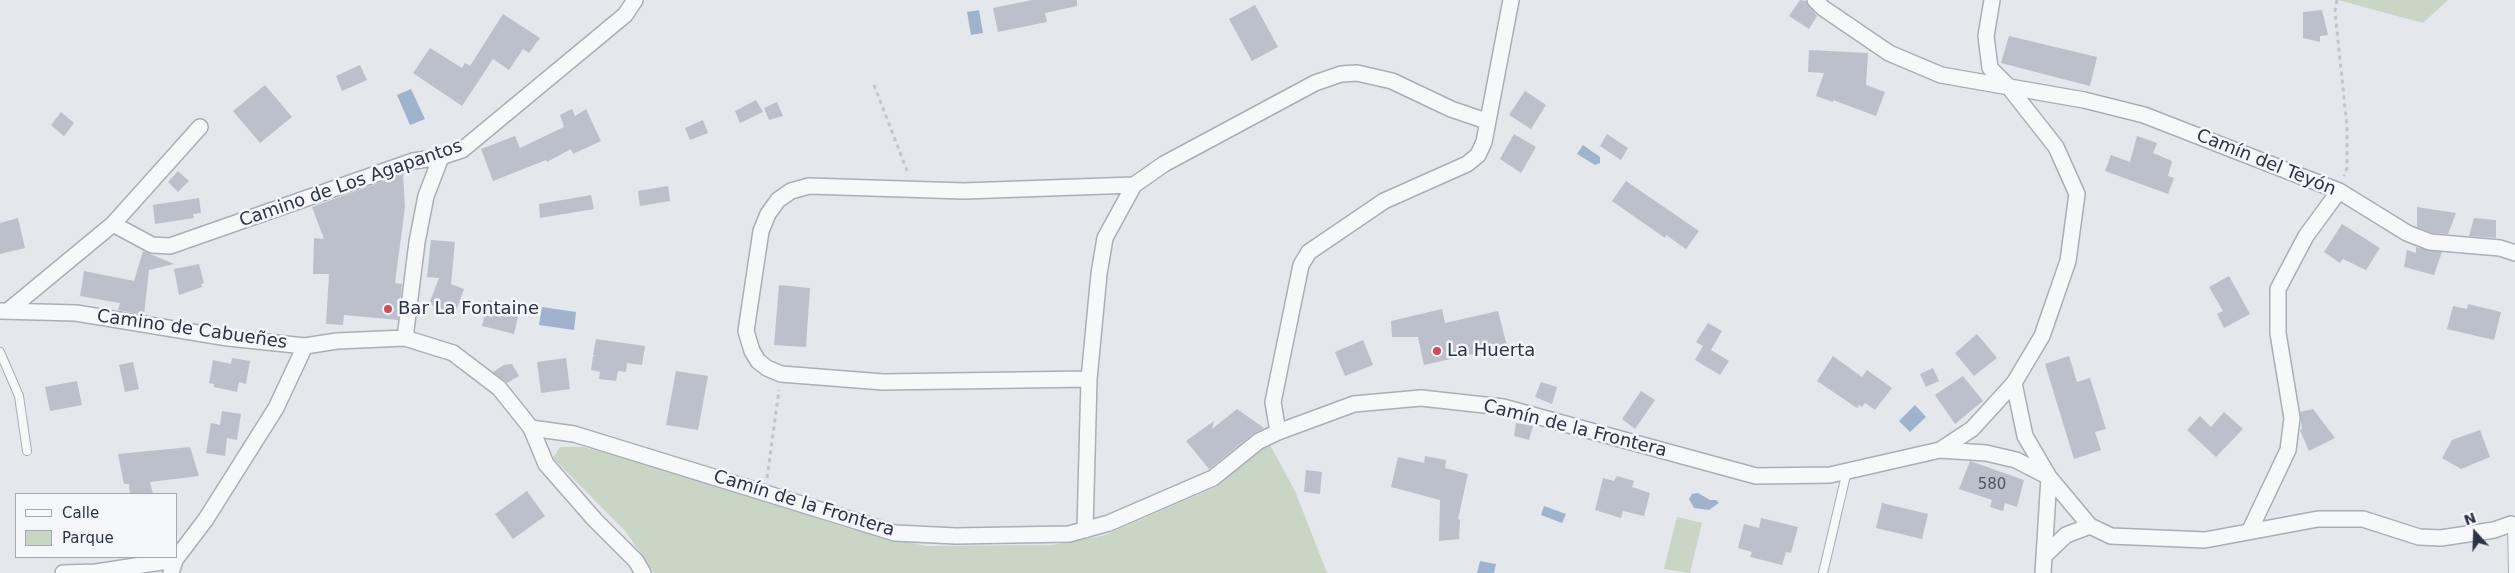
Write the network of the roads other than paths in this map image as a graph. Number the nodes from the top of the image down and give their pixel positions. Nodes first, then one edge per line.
1 (635, 0) edge
2 (1511, 0) edge
3 (1815, 0) edge
4 (1992, 0) edge
5 (2008, 86) junction
6 (1486, 121) junction
7 (200, 127) dead end
8 (441, 157) junction
9 (1134, 185) junction
10 (2339, 191) junction
11 (112, 224) junction
12 (2515, 253) edge
13 (5, 310) edge
14 (405, 338) junction
15 (305, 346) junction
16 (0, 352) edge
17 (1089, 379) junction
18 (2014, 383) junction
19 (531, 428) junction
20 (1278, 432) junction
21 (1940, 450) junction
22 (27, 451) dead end
23 (1847, 471) junction
24 (2049, 477) junction
25 (2513, 522) edge
26 (2090, 526) junction
27 (1085, 530) junction
28 (2250, 530) junction
29 (2044, 556) junction
30 (173, 567) edge
31 (63, 573) edge
32 (643, 573) edge
33 (1824, 573) edge
34 (2042, 573) edge
35 (2513, 573) edge

1 - 8 street, Camino de Los Agapantos
2 - 6 street
3 - 5 street, Camín del Teyón
4 - 5 street
5 - 10 street, Camín del Teyón
5 - 18 street
6 - 9 street
6 - 20 street
7 - 11 street
8 - 11 street, Camino de Los Agapantos
8 - 14 street
9 - 17 street
9 - 17 street
10 - 12 street, Camín del Teyón
10 - 28 street
11 - 13 street
13 - 15 street, Camino de Cabueñes
14 - 15 street, Camino de Cabueñes
14 - 19 street, Camino de Cabueñes
15 - 30 street
16 - 22 lane
17 - 27 street
18 - 21 street
18 - 24 street
19 - 27 street, Camín de la Frontera
19 - 32 street, Camino de Cabueñes
20 - 23 street, Camín de la Frontera
20 - 27 street, Camín de la Frontera
21 - 23 street, Camín de la Frontera
21 - 24 street
23 - 33 lane
24 - 26 street
24 - 29 street
25 - 28 street
25 - 35 lane
26 - 28 street
26 - 29 street
29 - 34 street
30 - 31 street

